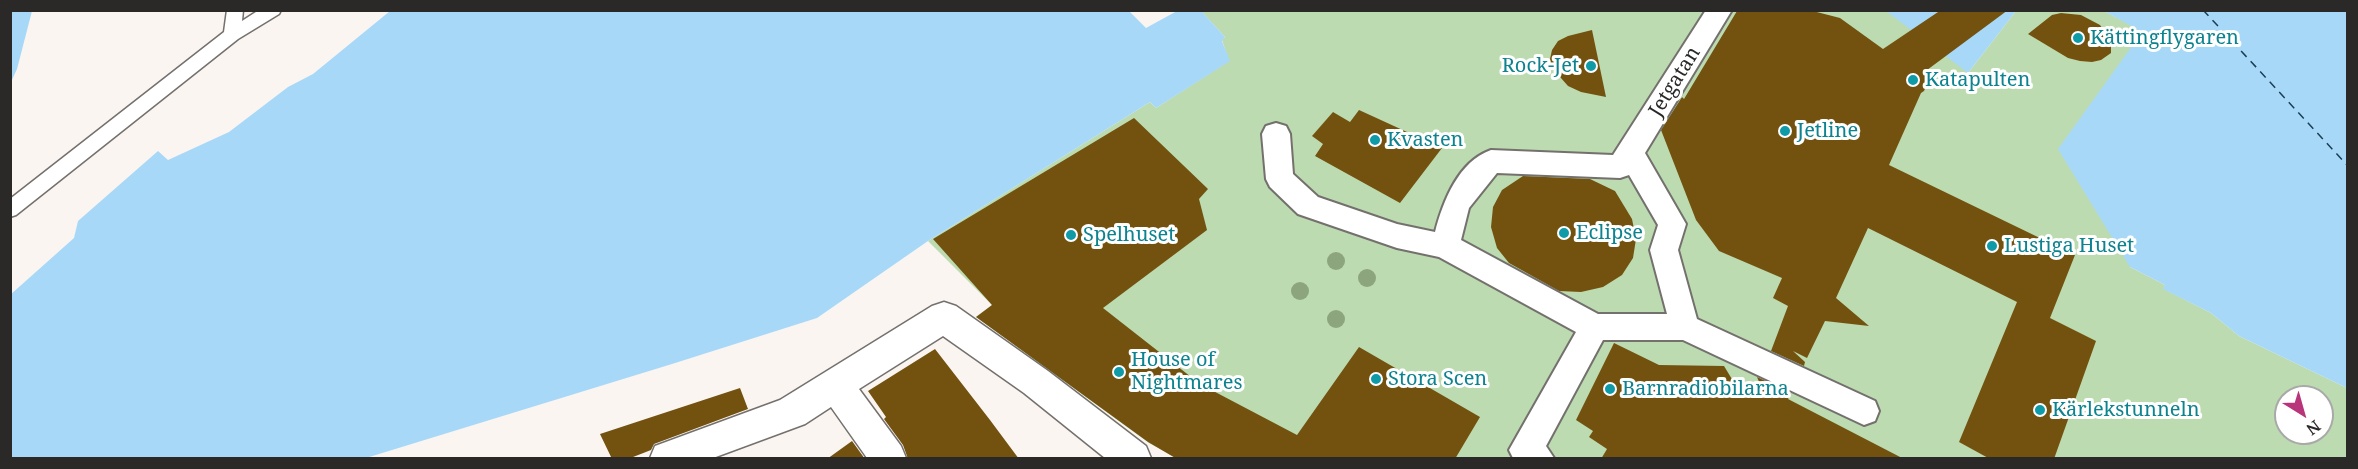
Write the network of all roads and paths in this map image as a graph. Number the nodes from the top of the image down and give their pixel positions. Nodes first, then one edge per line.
1 (235, 10) edge
2 (273, 10) edge
3 (1720, 10) edge
4 (232, 35) junction
5 (1276, 134) dead end
6 (1625, 160) junction
7 (10, 210) edge
8 (1445, 246) junction
9 (1594, 327) junction
10 (1685, 327) junction
11 (836, 386) junction
12 (1864, 411) dead end
13 (668, 459) edge
14 (888, 459) edge
15 (1133, 459) edge
16 (1538, 459) edge

1 - 4 lane
2 - 4 lane
3 - 6 street, Jetgatan
4 - 7 lane
5 - 8 street
6 - 8 street
6 - 10 street
8 - 9 street
9 - 10 street
9 - 16 street
10 - 12 street
11 - 13 street
11 - 14 street
11 - 15 street

